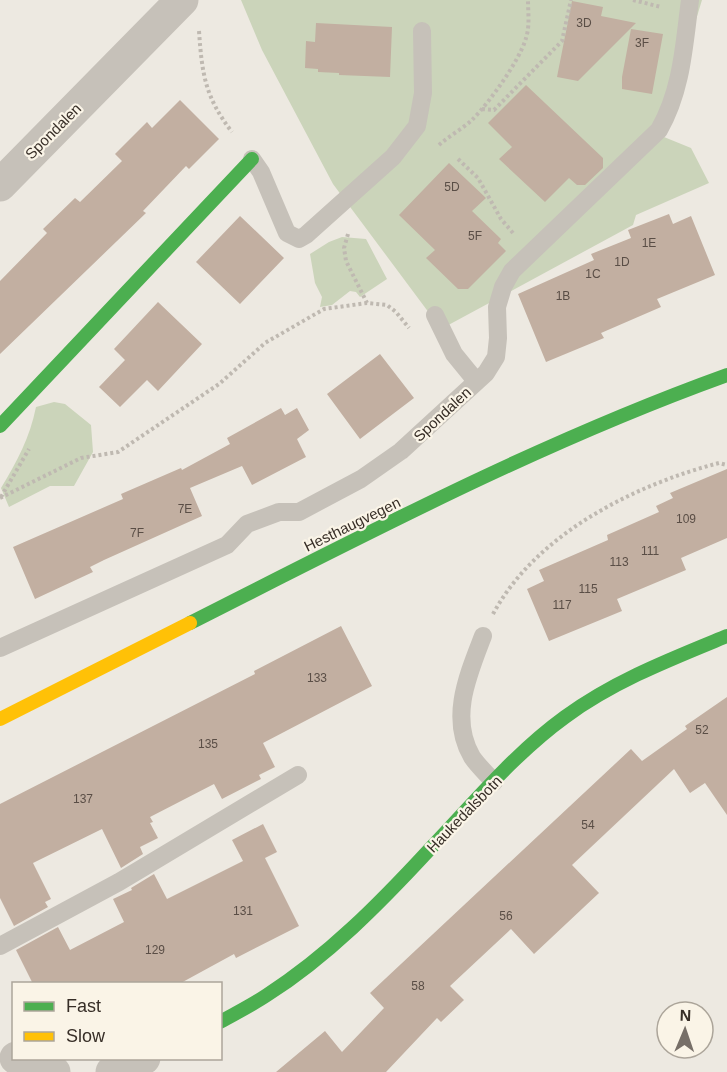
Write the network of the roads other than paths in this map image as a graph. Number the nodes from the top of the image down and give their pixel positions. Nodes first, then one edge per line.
1 (690, 0) edge
2 (191, 12) edge
3 (422, 31) dead end
4 (252, 159) joint
5 (0, 185) edge
6 (435, 315) dead end
7 (727, 375) edge
8 (476, 381) junction
9 (0, 426) edge
10 (483, 636) road end
11 (727, 636) edge
12 (0, 648) edge
13 (0, 719) edge
14 (298, 776) dead end
15 (494, 782) junction
16 (0, 946) edge
17 (222, 1021) edge
18 (21, 1060) edge
19 (142, 1060) edge
20 (54, 1072) edge
21 (112, 1072) edge

1 - 8 lane, Spondalen
2 - 5 street, Spondalen
3 - 4 lane
4 - 9 street
6 - 8 lane
7 - 13 street, Hesthaugvegen
8 - 12 lane, Spondalen
10 - 15 lane
11 - 15 street, Haukedalsbotn
14 - 16 lane
15 - 17 street, Haukedalsbotn
18 - 20 street
19 - 21 street

